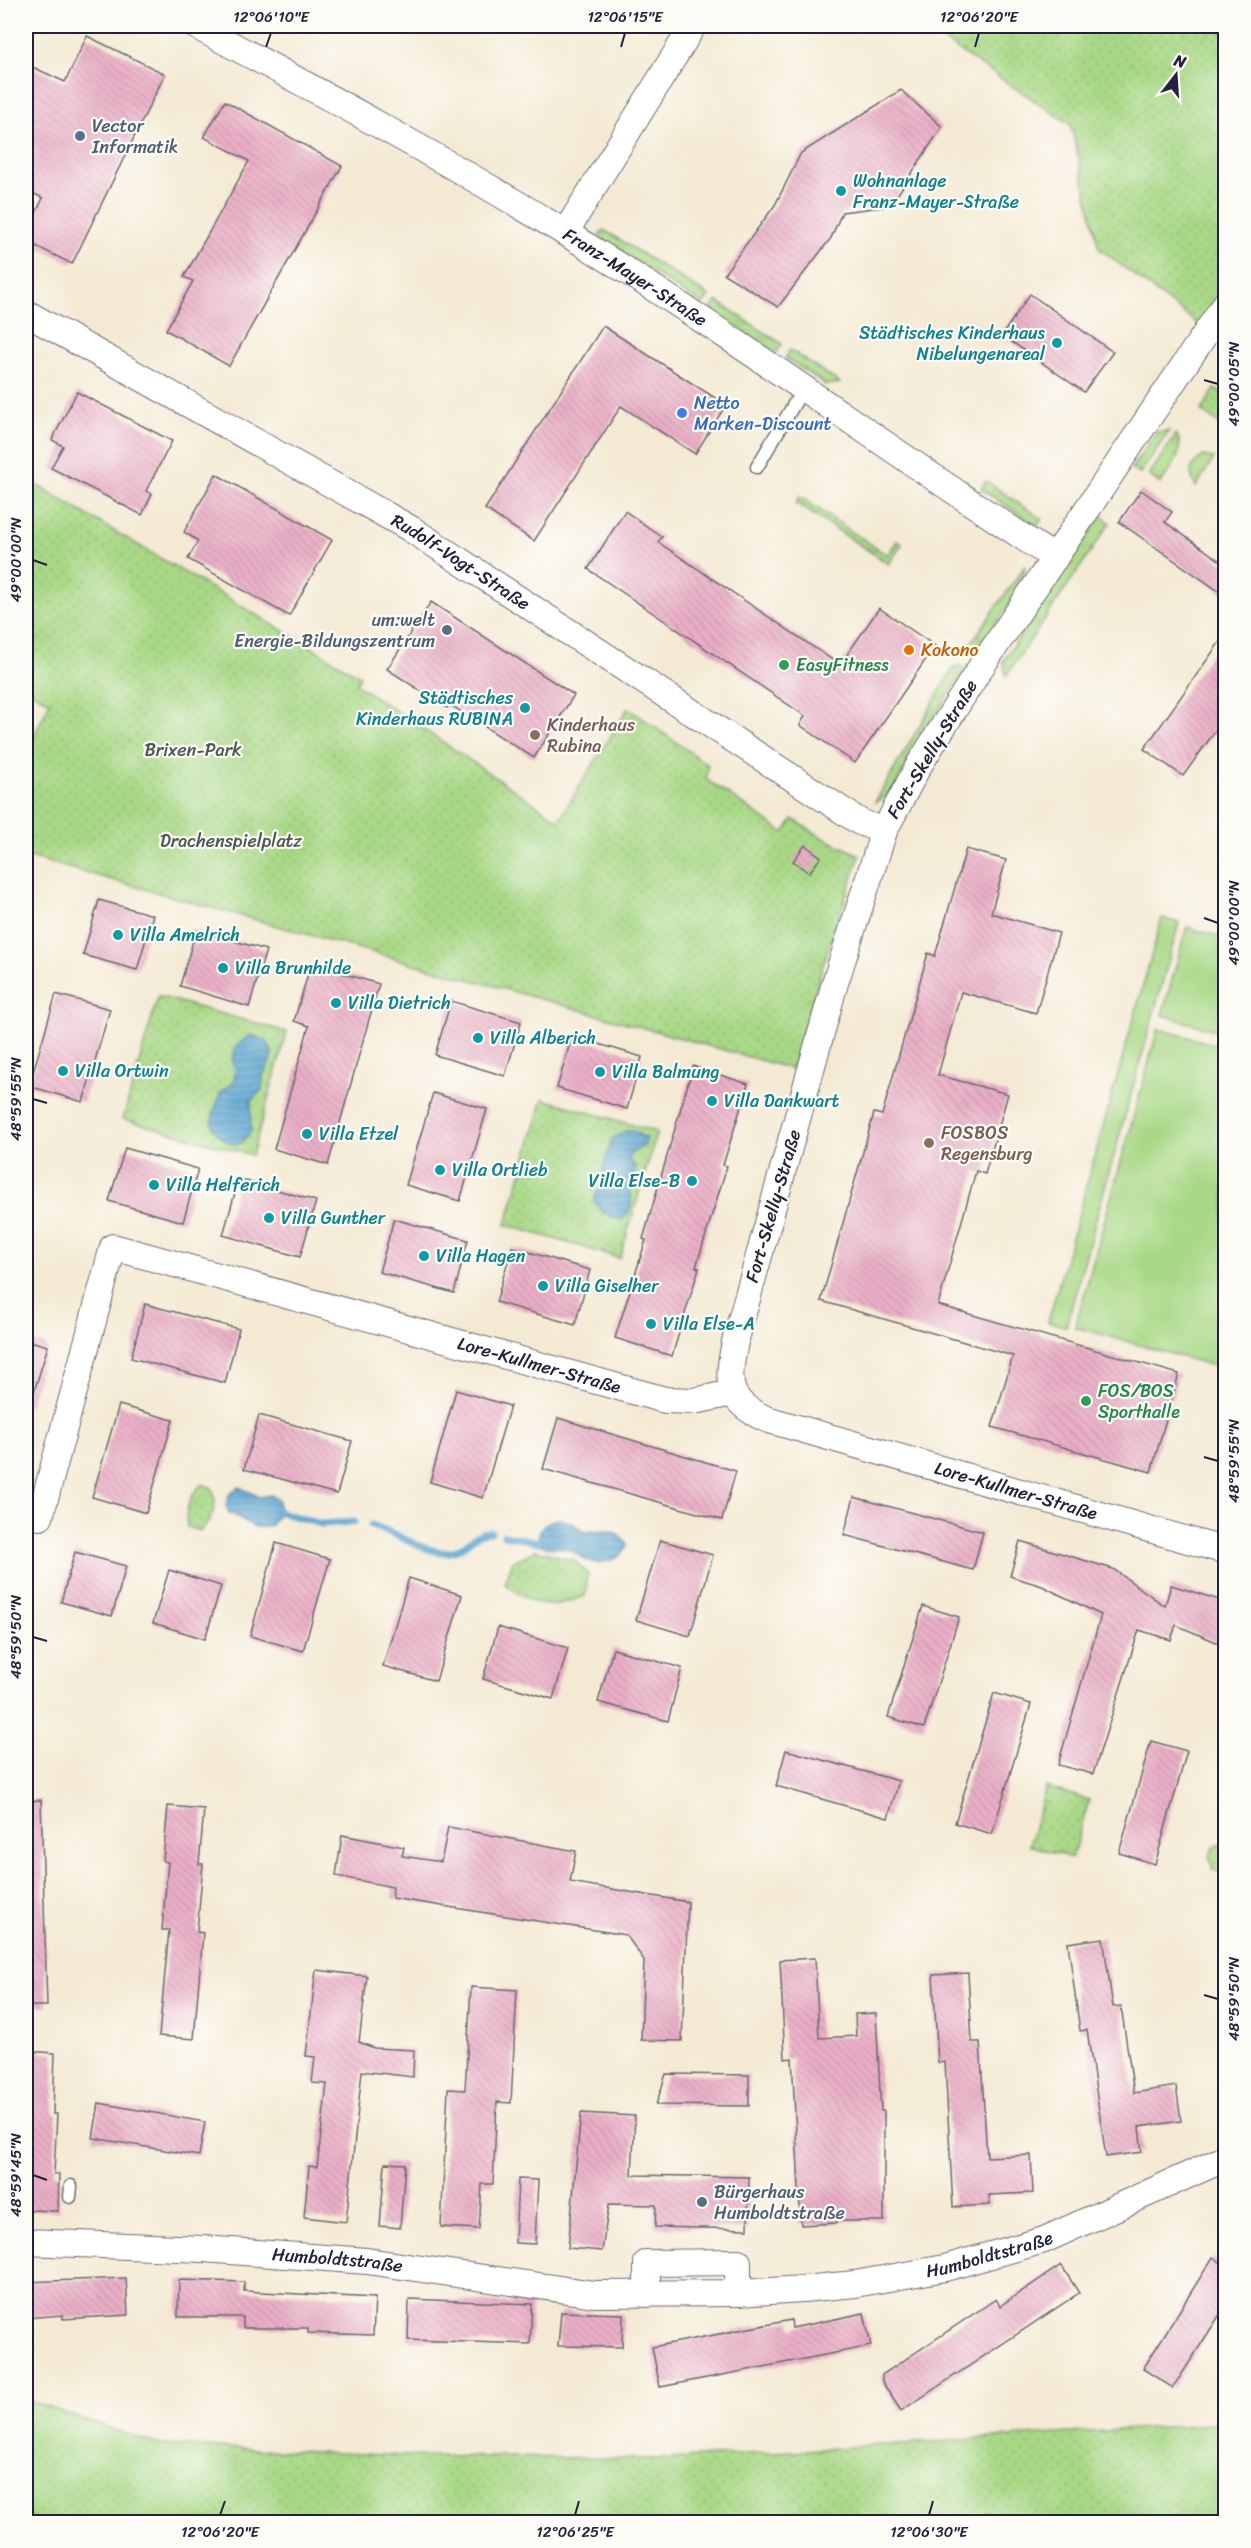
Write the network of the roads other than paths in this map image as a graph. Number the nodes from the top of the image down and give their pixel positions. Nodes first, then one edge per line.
1 (196, 26) edge
2 (693, 26) edge
3 (565, 233) junction
4 (1226, 303) edge
5 (26, 313) edge
6 (803, 389) junction
7 (757, 467) dead end
8 (1055, 558) junction
9 (884, 831) junction
10 (733, 1392) junction
11 (40, 1517) dead end
12 (1226, 1551) edge
13 (1226, 2158) edge
14 (26, 2242) edge

1 - 3 street, Franz-Mayer-Straße
2 - 3 street
3 - 6 street, Franz-Mayer-Straße
4 - 8 street, Fort-Skelly-Straße
5 - 9 street, Rudolf-Vogt-Straße
6 - 7 lane
6 - 8 street, Franz-Mayer-Straße
8 - 9 street, Fort-Skelly-Straße
9 - 10 street, Fort-Skelly-Straße
10 - 11 street, Lore-Kullmer-Straße
10 - 12 street, Lore-Kullmer-Straße
13 - 14 street, Humboldtstraße

